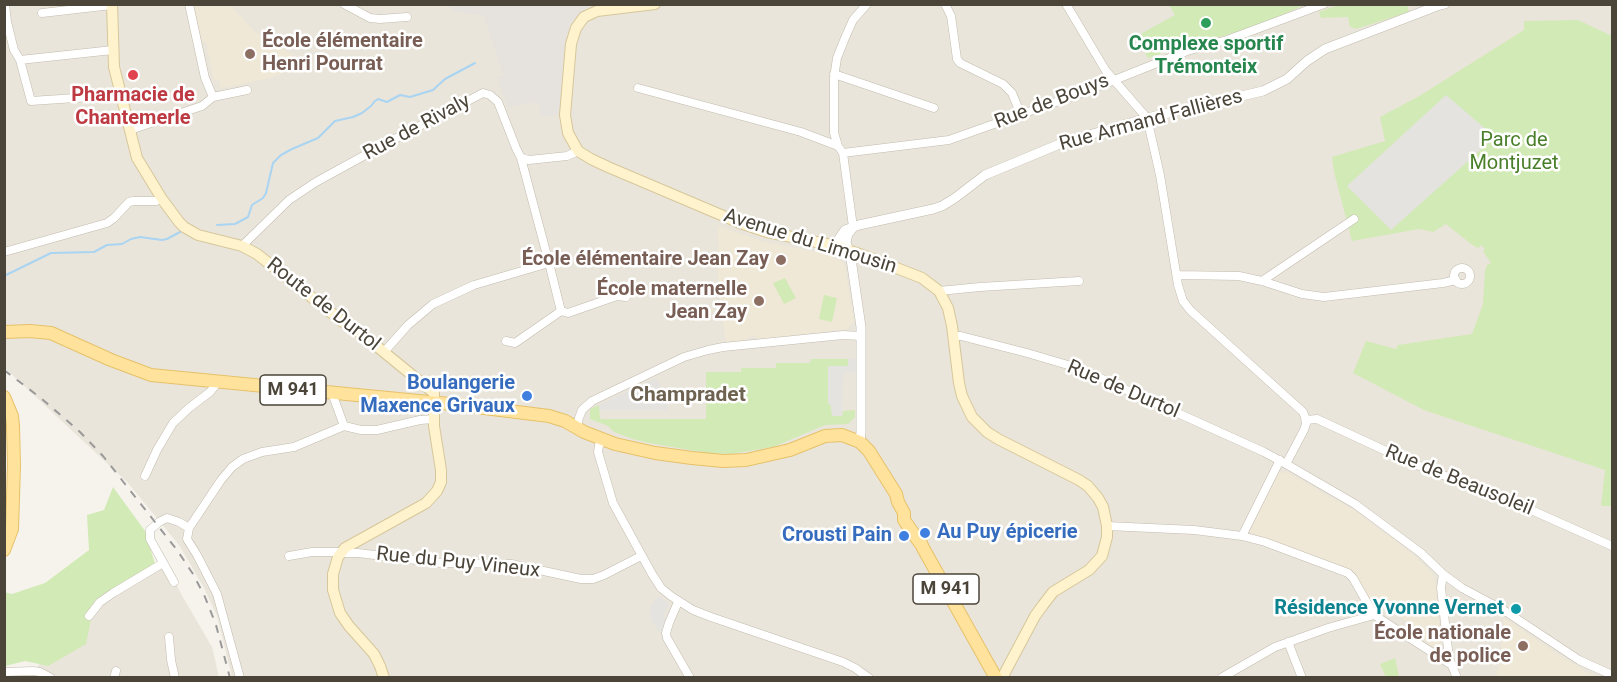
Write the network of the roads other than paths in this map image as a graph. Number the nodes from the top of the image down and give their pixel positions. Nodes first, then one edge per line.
1 (5, 4) edge
2 (189, 4) edge
3 (344, 4) edge
4 (655, 4) edge
5 (867, 4) edge
6 (1066, 4) edge
7 (1324, 4) edge
8 (1445, 4) edge
9 (112, 5) edge
10 (946, 6) dead end
11 (42, 13) dead end
12 (407, 17) dead end
13 (6, 21) edge
14 (113, 50) junction
15 (20, 60) junction
16 (834, 74) junction
17 (1113, 80) junction
18 (638, 88) dead end
19 (246, 90) dead end
20 (120, 95) junction
21 (213, 97) junction
22 (934, 108) dead end
23 (1021, 115) junction
24 (1148, 118) junction
25 (130, 130) junction
26 (578, 150) junction
27 (840, 150) junction
28 (521, 158) junction
29 (162, 199) junction
30 (1354, 219) dead end
31 (853, 227) junction
32 (242, 246) junction
33 (836, 246) junction
34 (848, 250) junction
35 (4, 252) edge
36 (549, 263) junction
37 (1177, 276) junction
38 (1456, 280) dead end
39 (1079, 281) dead end
40 (1262, 281) junction
41 (939, 291) junction
42 (626, 297) dead end
43 (561, 311) junction
44 (4, 332) edge
45 (861, 336) junction
46 (954, 336) junction
47 (506, 341) dead end
48 (384, 352) junction
49 (218, 382) junction
50 (332, 393) junction
51 (4, 397) edge
52 (435, 403) junction
53 (4, 409) edge
54 (861, 418) junction
55 (434, 419) junction
56 (1306, 420) junction
57 (573, 424) junction
58 (344, 426) junction
59 (848, 436) junction
60 (605, 440) junction
61 (860, 442) junction
62 (632, 448) junction
63 (1283, 462) junction
64 (145, 476) dead end
65 (1107, 526) junction
66 (189, 528) junction
67 (4, 532) edge
68 (1242, 536) junction
69 (1612, 546) edge
70 (4, 550) edge
71 (341, 552) junction
72 (289, 556) dead end
73 (641, 556) junction
74 (163, 563) junction
75 (1443, 574) junction
76 (174, 582) dead end
77 (678, 602) junction
78 (1374, 615) junction
79 (89, 616) dead end
80 (169, 637) dead end
81 (1288, 642) junction
82 (1450, 664) junction
83 (4, 672) edge
84 (1612, 675) edge
85 (51, 678) edge
86 (175, 678) edge
87 (240, 678) edge
88 (384, 678) edge
89 (690, 678) edge
90 (869, 678) edge
91 (996, 678) edge
92 (1002, 678) edge
93 (1221, 678) edge
94 (1302, 678) edge
95 (1457, 678) edge

1 - 13 street
2 - 21 street
3 - 12 street
4 - 26 main road
5 - 16 street
6 - 17 street
7 - 17 street, Rue de Bouys
8 - 24 street, Rue Armand Fallières
9 - 11 street
9 - 14 main road
10 - 23 street
13 - 15 street
14 - 15 street
14 - 20 main road
15 - 20 street
16 - 22 street
16 - 27 street
17 - 23 street, Rue de Bouys
17 - 24 street
18 - 27 street, Rue de Bouys
19 - 21 street
20 - 25 main road
21 - 25 street
23 - 27 street, Rue de Bouys
24 - 31 street, Rue Armand Fallières
24 - 37 street
25 - 29 main road
26 - 28 street
26 - 33 main road, Avenue du Limousin
27 - 31 street
28 - 32 street, Rue de Rivaly
28 - 36 street
29 - 32 main road, Route de Durtol
29 - 35 street
30 - 40 street
31 - 33 street
31 - 34 street
32 - 48 main road, Route de Durtol
33 - 34 main road, Avenue du Limousin
34 - 41 main road, Avenue du Limousin
34 - 45 street
36 - 43 street
36 - 48 street
37 - 40 street
37 - 56 street
38 - 40 street
39 - 41 street
41 - 46 main road
42 - 43 street
43 - 47 street
44 - 49 main road, M 941
45 - 54 street
45 - 57 street
46 - 63 street, Rue de Durtol
46 - 65 main road
48 - 52 main road, Route de Durtol
49 - 50 main road, M 941
49 - 64 street
50 - 52 main road, M 941
50 - 58 street
51 - 70 main road
52 - 55 main road
52 - 57 main road, M 941
53 - 67 main road
54 - 59 street
54 - 61 street
55 - 58 street
55 - 71 main road
56 - 63 street
56 - 69 street, Rue de Beausoleil
57 - 60 main road, M 941
57 - 62 main road, M 941
58 - 66 street
59 - 61 main road, M 941
59 - 62 main road, M 941
60 - 62 main road, M 941
60 - 73 street
61 - 91 main road, M 941
63 - 68 street
63 - 75 street, Rue de Durtol
65 - 68 street
65 - 92 main road
66 - 74 street
66 - 87 street
68 - 78 street
71 - 72 street, Rue du Puy Vineux
71 - 73 street, Rue du Puy Vineux
71 - 88 main road
73 - 77 street
74 - 76 street
74 - 79 street
75 - 82 street
75 - 84 street, Rue de Durtol
77 - 89 street
77 - 90 street
78 - 81 street
78 - 82 street
80 - 86 street
81 - 93 street
81 - 94 street
82 - 95 street
83 - 85 street

